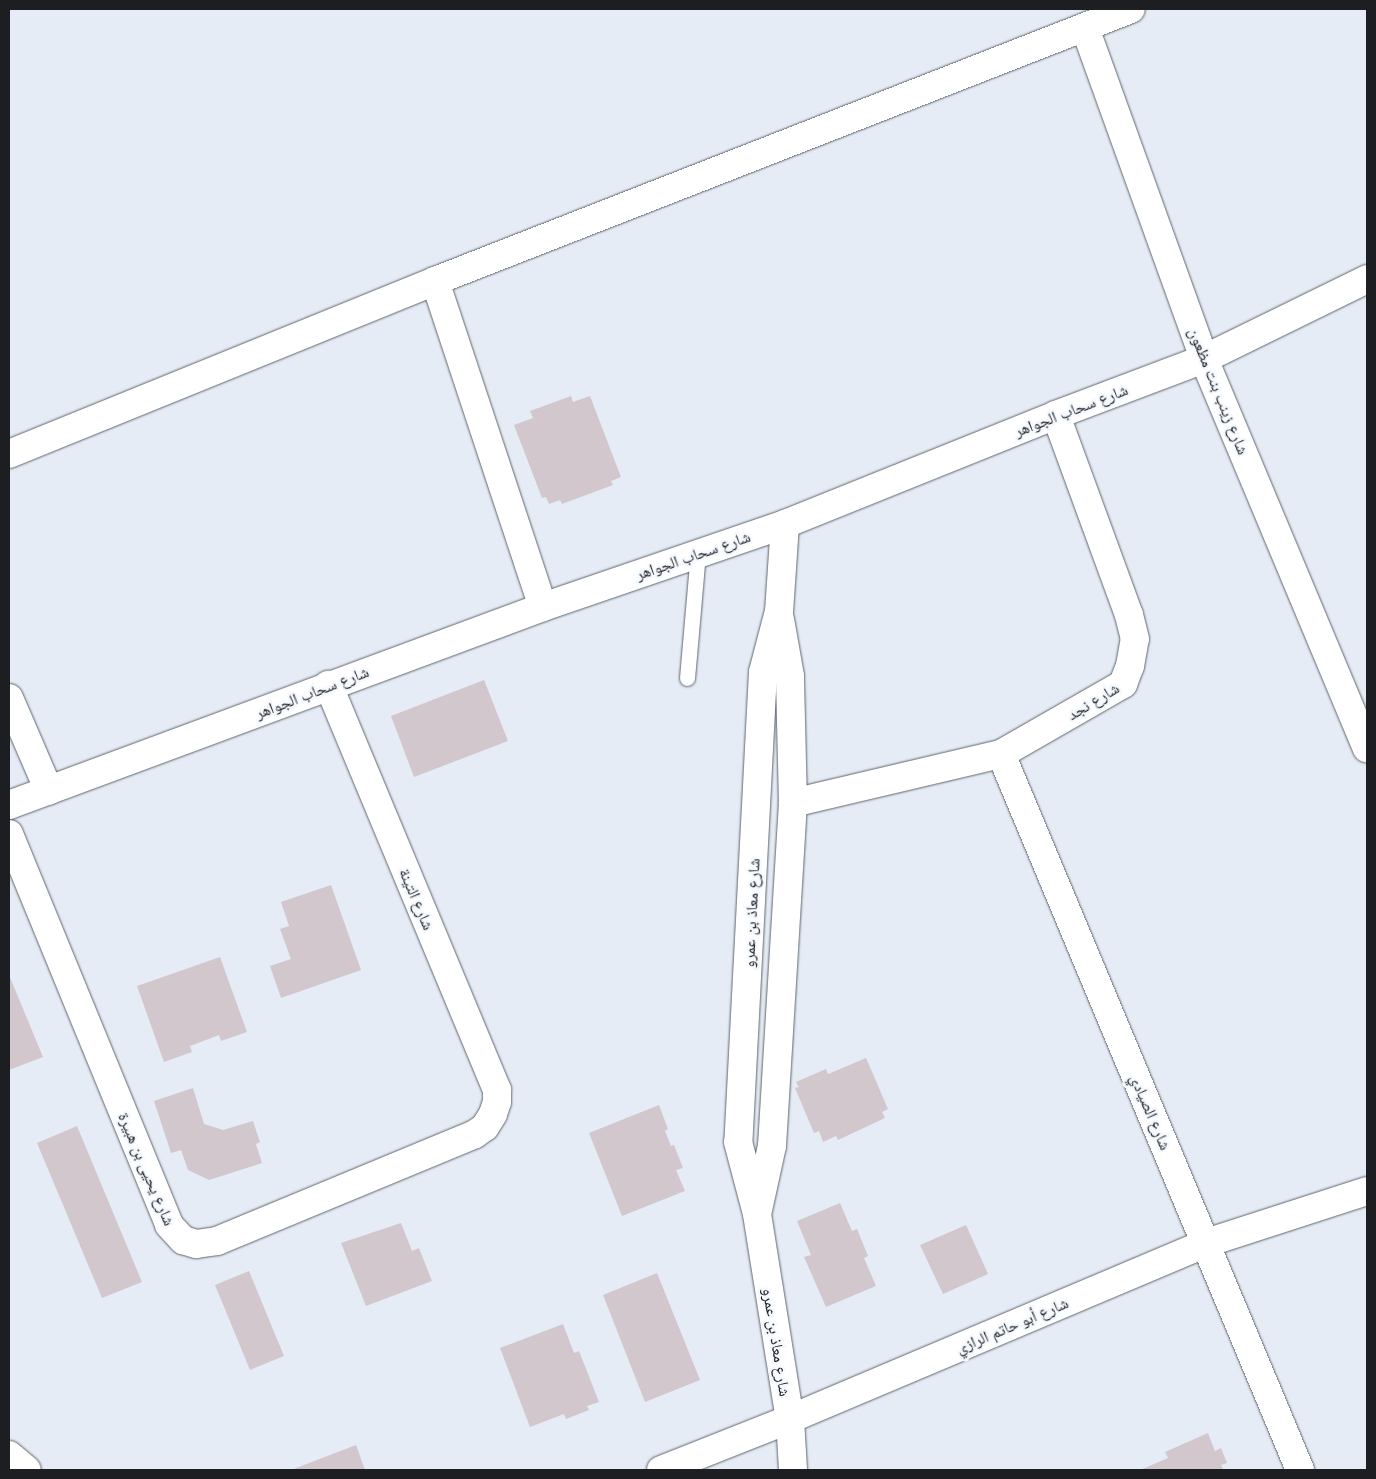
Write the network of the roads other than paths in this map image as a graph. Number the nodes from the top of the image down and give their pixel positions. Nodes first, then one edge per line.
1 (1131, 9) edge
2 (1085, 28) junction
3 (1367, 279) edge
4 (435, 281) junction
5 (1204, 359) junction
6 (1056, 415) junction
7 (9, 454) edge
8 (785, 524) junction
9 (698, 553) junction
10 (543, 607) junction
11 (779, 611) junction
12 (687, 678) dead end
13 (328, 685) junction
14 (9, 698) edge
15 (1367, 748) edge
16 (1001, 754) junction
17 (49, 791) junction
18 (793, 803) junction
19 (9, 805) edge
20 (9, 834) edge
21 (493, 1114) joint
22 (1367, 1191) edge
23 (757, 1214) junction
24 (1206, 1243) junction
25 (790, 1419) junction
26 (9, 1455) edge
27 (27, 1470) edge
28 (661, 1470) edge
29 (793, 1470) edge
30 (1300, 1470) edge

1 - 2 street
2 - 4 street
2 - 5 street, شارع زينب بنت مظعون
3 - 5 street, شارع سحاب الجواهر
4 - 7 street
4 - 10 street
5 - 6 street, شارع سحاب الجواهر
5 - 15 street, شارع زينب بنت مظعون
6 - 8 street, شارع سحاب الجواهر
6 - 16 street, شارع نجد
8 - 9 street, شارع سحاب الجواهر
8 - 11 street, شارع معاذ بن عمرو
9 - 10 street, شارع سحاب الجواهر
9 - 12 lane
10 - 13 street, شارع سحاب الجواهر
11 - 18 street, شارع معاذ بن عمرو
11 - 23 street, شارع معاذ بن عمرو
13 - 17 street, شارع سحاب الجواهر
13 - 21 street, شارع التينة
14 - 17 street
16 - 18 street, شارع نجد
16 - 24 street, شارع الصيادي
17 - 19 street, شارع سحاب الجواهر
18 - 23 street, شارع معاذ بن عمرو
20 - 21 street, شارع يحيى بن هبيرة
22 - 24 street, شارع أبو حاتم الرازي
23 - 25 street, شارع معاذ بن عمرو
24 - 25 street, شارع أبو حاتم الرازي
24 - 30 street, شارع الصيادي
25 - 28 street, شارع أبو حاتم الرازي
25 - 29 street, شارع معاذ بن عمرو
26 - 27 street

